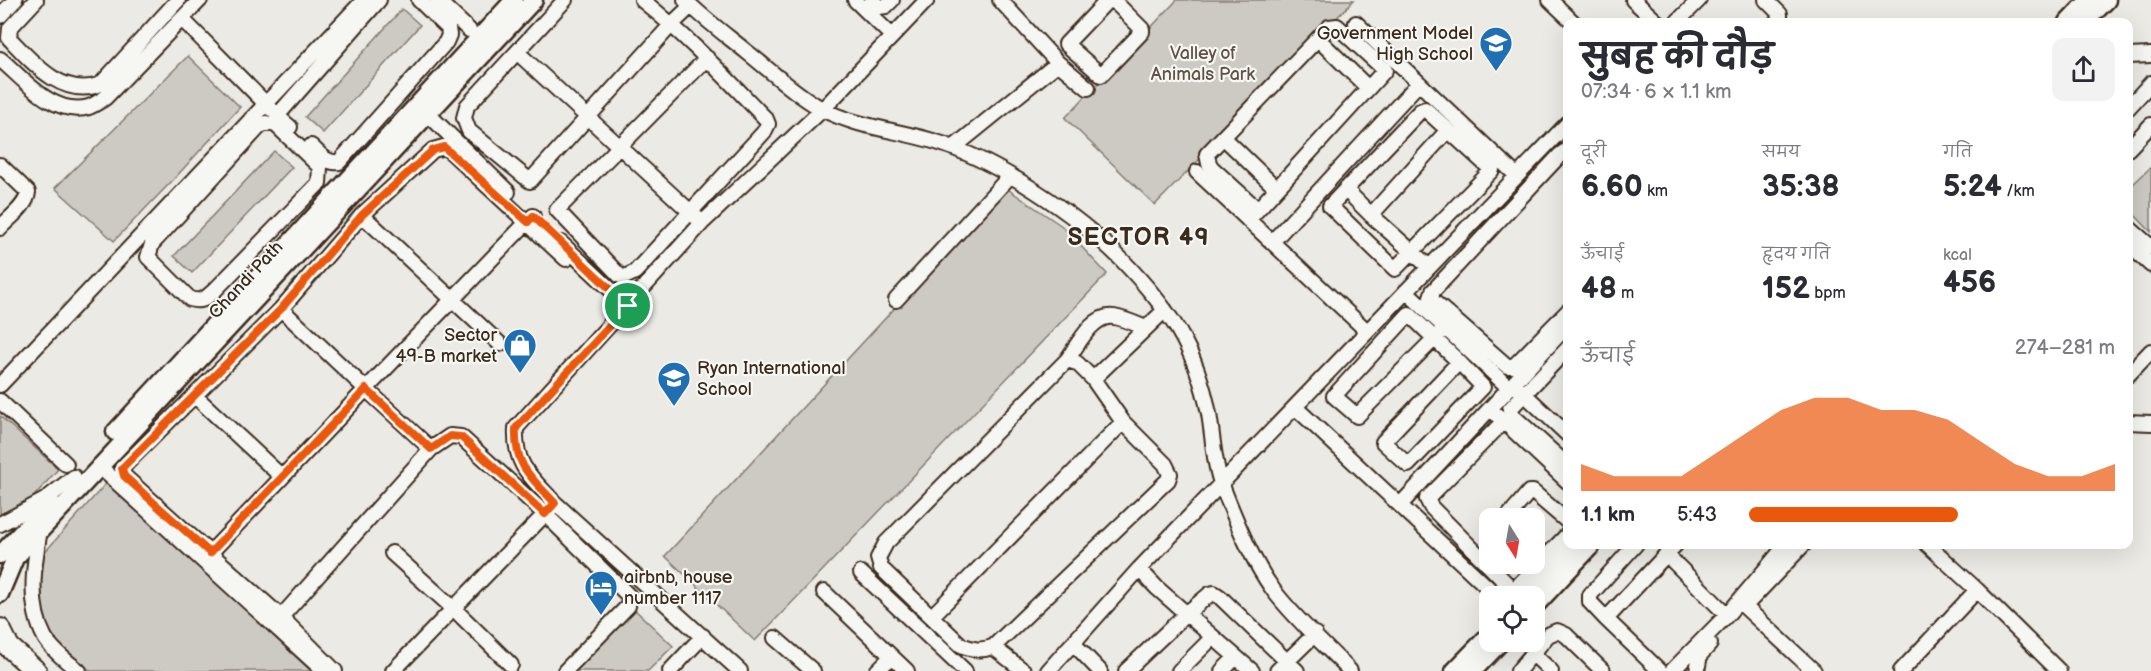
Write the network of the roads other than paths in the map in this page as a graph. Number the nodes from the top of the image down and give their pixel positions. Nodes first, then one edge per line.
1 (15, 0) edge
2 (36, 0) edge
3 (178, 0) edge
4 (200, 0) edge
5 (364, 0) edge
6 (379, 0) edge
7 (419, 0) edge
8 (437, 0) edge
9 (514, 0) edge
10 (534, 0) edge
11 (566, 0) edge
12 (642, 0) edge
13 (855, 0) edge
14 (872, 0) edge
15 (892, 0) edge
16 (927, 0) edge
17 (1000, 0) edge
18 (1110, 0) edge
19 (1550, 0) edge
20 (1633, 0) edge
21 (1699, 0) edge
22 (1766, 0) edge
23 (2089, 0) edge
24 (2107, 0) edge
25 (688, 3) edge
26 (0, 16) edge
27 (1569, 18) edge
28 (1653, 18) edge
29 (1681, 18) edge
30 (1780, 18) edge
31 (2072, 18) edge
32 (2089, 18) edge
33 (182, 19) junction
34 (1356, 23) dead end
35 (672, 24) junction
36 (4, 29) edge
37 (469, 30) dead end
38 (892, 36) junction
39 (1318, 39) junction
40 (518, 53) junction
41 (2151, 55) edge
42 (2133, 56) edge
43 (707, 58) junction
44 (0, 59) edge
45 (1058, 63) junction
46 (1419, 83) junction
47 (2151, 83) edge
48 (1088, 88) dead end
49 (1368, 88) junction
50 (2133, 103) edge
51 (265, 104) junction
52 (823, 109) junction
53 (428, 114) junction
54 (277, 116) junction
55 (588, 117) junction
56 (255, 123) junction
57 (1449, 130) junction
58 (1563, 132) edge
59 (2149, 133) edge
60 (1223, 137) junction
61 (2133, 145) edge
62 (620, 147) junction
63 (954, 148) junction
64 (1563, 154) edge
65 (0, 165) edge
66 (1197, 172) dead end
67 (1010, 176) junction
68 (1517, 176) junction
69 (1276, 188) junction
70 (1346, 190) junction
71 (691, 212) junction
72 (362, 215) junction
73 (1252, 215) junction
74 (1371, 215) junction
75 (530, 219) junction
76 (702, 223) junction
77 (0, 228) edge
78 (2133, 234) edge
79 (137, 239) junction
80 (1272, 242) junction
81 (2133, 247) edge
82 (149, 251) junction
83 (1413, 252) junction
84 (1443, 253) junction
85 (2149, 255) edge
86 (566, 259) dead end
87 (1458, 265) junction
88 (1429, 267) junction
89 (1406, 291) junction
90 (452, 300) junction
91 (896, 300) dead end
92 (628, 306) junction
93 (281, 309) junction
94 (1165, 310) junction
95 (1563, 316) edge
96 (1146, 327) junction
97 (1445, 328) junction
98 (1563, 330) edge
99 (1367, 331) junction
100 (1435, 338) junction
101 (500, 344) dead end
102 (2151, 351) edge
103 (1563, 353) edge
104 (1067, 360) junction
105 (1459, 362) junction
106 (2133, 370) edge
107 (1094, 379) junction
108 (0, 385) edge
109 (1511, 386) junction
110 (366, 389) junction
111 (1525, 394) junction
112 (195, 396) junction
113 (0, 400) edge
114 (1295, 407) junction
115 (1490, 408) junction
116 (1504, 421) junction
117 (1123, 422) junction
118 (2133, 422) edge
119 (2151, 423) edge
120 (1563, 430) edge
121 (431, 449) junction
122 (1563, 461) edge
123 (99, 466) junction
124 (70, 470) junction
125 (282, 477) junction
126 (1563, 477) edge
127 (1221, 485) junction
128 (555, 503) junction
129 (1400, 505) junction
130 (1515, 508) edge
131 (545, 514) junction
132 (1563, 518) edge
133 (0, 524) edge
134 (40, 530) junction
135 (1563, 538) edge
136 (1570, 549) edge
137 (1588, 549) edge
138 (1631, 549) edge
139 (1783, 549) edge
140 (1799, 549) edge
141 (1932, 549) edge
142 (1671, 550) edge
143 (392, 552) dead end
144 (210, 553) junction
145 (1545, 554) edge
146 (0, 555) edge
147 (1139, 569) junction
148 (861, 573) dead end
149 (1486, 586) edge
150 (1506, 586) edge
151 (1526, 586) edge
152 (1977, 590) junction
153 (824, 592) dead end
154 (0, 594) edge
155 (1545, 595) edge
156 (1745, 607) junction
157 (453, 608) junction
158 (1186, 614) junction
159 (933, 615) junction
160 (1727, 615) junction
161 (1606, 619) junction
162 (278, 622) junction
163 (0, 629) edge
164 (1315, 634) junction
165 (703, 636) junction
166 (775, 638) dead end
167 (1213, 638) junction
168 (1074, 644) junction
169 (1479, 645) edge
170 (993, 647) junction
171 (1491, 652) edge
172 (1533, 654) junction
173 (891, 657) junction
174 (1236, 657) junction
175 (511, 665) dead end
176 (1287, 668) edge
177 (36, 671) edge
178 (78, 671) edge
179 (324, 671) edge
180 (335, 671) edge
181 (393, 671) edge
182 (565, 671) edge
183 (670, 671) edge
184 (740, 671) edge
185 (813, 671) edge
186 (877, 671) edge
187 (907, 671) edge
188 (965, 671) edge
189 (1024, 671) edge
190 (1048, 671) edge
191 (1100, 671) edge
192 (1126, 671) edge
193 (1179, 671) edge
194 (1222, 671) edge
195 (1252, 671) edge
196 (1350, 671) edge
197 (1454, 671) edge
198 (1473, 671) edge
199 (1518, 671) edge
200 (1551, 671) edge
201 (1603, 671) edge
202 (1660, 671) edge
203 (1672, 671) edge
204 (1696, 671) edge
205 (1814, 671) edge
206 (1901, 671) edge
207 (2059, 671) edge

1 - 26 street
2 - 36 street
3 - 36 street
4 - 33 street
5 - 51 street
6 - 54 street
7 - 54 street
8 - 37 street
9 - 124 main road, Chandi Path
10 - 53 main road, Chandi Path
11 - 40 street
12 - 35 street
13 - 38 street
14 - 15 street
16 - 38 street
17 - 45 street
18 - 18 street
19 - 27 street
20 - 28 street
21 - 29 street
22 - 30 street
23 - 31 main road
24 - 32 main road
25 - 35 street
25 - 52 street
33 - 44 street
33 - 51 street
34 - 46 street
35 - 43 street
35 - 55 street
38 - 52 street
39 - 49 street
39 - 49 street
39 - 60 street
40 - 55 street
40 - 55 street
41 - 42 street
43 - 62 street
43 - 71 street
45 - 48 street
45 - 63 street
46 - 68 street
46 - 80 street
47 - 50 street
49 - 69 street
51 - 54 street
51 - 56 street
52 - 63 street
52 - 76 street
53 - 75 street
53 - 123 main road, Chandi Path
55 - 62 street
56 - 79 street
56 - 82 street
56 - 82 street
57 - 70 street
57 - 74 street
57 - 83 street
58 - 68 street
59 - 61 street
60 - 69 street
60 - 73 street
62 - 71 street
62 - 71 street
63 - 67 street
64 - 87 street
65 - 77 street
66 - 73 street
67 - 91 street
67 - 94 street
68 - 84 street
69 - 73 street
70 - 74 street
70 - 83 street
71 - 76 street
72 - 75 street
72 - 90 street
72 - 93 street
73 - 80 street
74 - 83 street
75 - 86 street
75 - 90 street
75 - 92 street
76 - 92 street
78 - 85 street
79 - 82 street
79 - 108 street
80 - 99 street
81 - 85 street
83 - 88 street
84 - 87 street
84 - 88 street
87 - 95 street
88 - 89 street
89 - 97 street
89 - 99 street
90 - 101 street
90 - 110 street
92 - 128 street
93 - 110 street
93 - 112 street
94 - 96 street
94 - 127 street
96 - 104 street
96 - 107 street
97 - 100 street
97 - 109 street
98 - 109 street
99 - 114 street
100 - 100 street
100 - 105 street
102 - 106 street
103 - 111 street
104 - 107 street
104 - 159 street
105 - 105 street
107 - 117 street
109 - 111 street
109 - 115 street
110 - 121 street
110 - 125 street
111 - 120 street
111 - 122 street
112 - 125 street
112 - 144 street
113 - 124 street
114 - 127 street
114 - 129 street
115 - 116 street
115 - 129 street
116 - 126 street
116 - 150 street
117 - 159 street
117 - 170 street
118 - 119 street
121 - 131 street
121 - 162 street
123 - 134 main road, Chandi Path
123 - 162 street
124 - 133 street
124 - 146 main road, Chandi Path
125 - 144 street
127 - 147 street
127 - 164 street
128 - 131 street
128 - 165 street
129 - 149 street
130 - 132 street
131 - 157 street
131 - 182 street
134 - 154 main road, Chandi Path
134 - 178 street
135 - 145 street
136 - 151 main road
137 - 155 main road
138 - 161 street
139 - 160 street
140 - 156 street
141 - 152 street
142 - 160 street
142 - 161 street
143 - 157 street
144 - 162 street
147 - 158 street
147 - 168 street
148 - 188 street
152 - 206 street
152 - 207 street
153 - 173 street
156 - 204 street
156 - 205 street
157 - 175 street
157 - 181 street
158 - 167 street
158 - 176 street
158 - 192 street
159 - 170 street
160 - 203 street
161 - 202 street
162 - 179 street
162 - 180 street
163 - 177 highway
164 - 176 street
164 - 196 street
165 - 183 street
165 - 184 street
166 - 185 street
167 - 174 street
167 - 193 street
168 - 190 street
168 - 191 street
169 - 197 main road
170 - 189 street
171 - 198 main road
172 - 199 street
172 - 200 street
172 - 201 street
173 - 186 street
173 - 187 street
174 - 194 street
174 - 195 street

